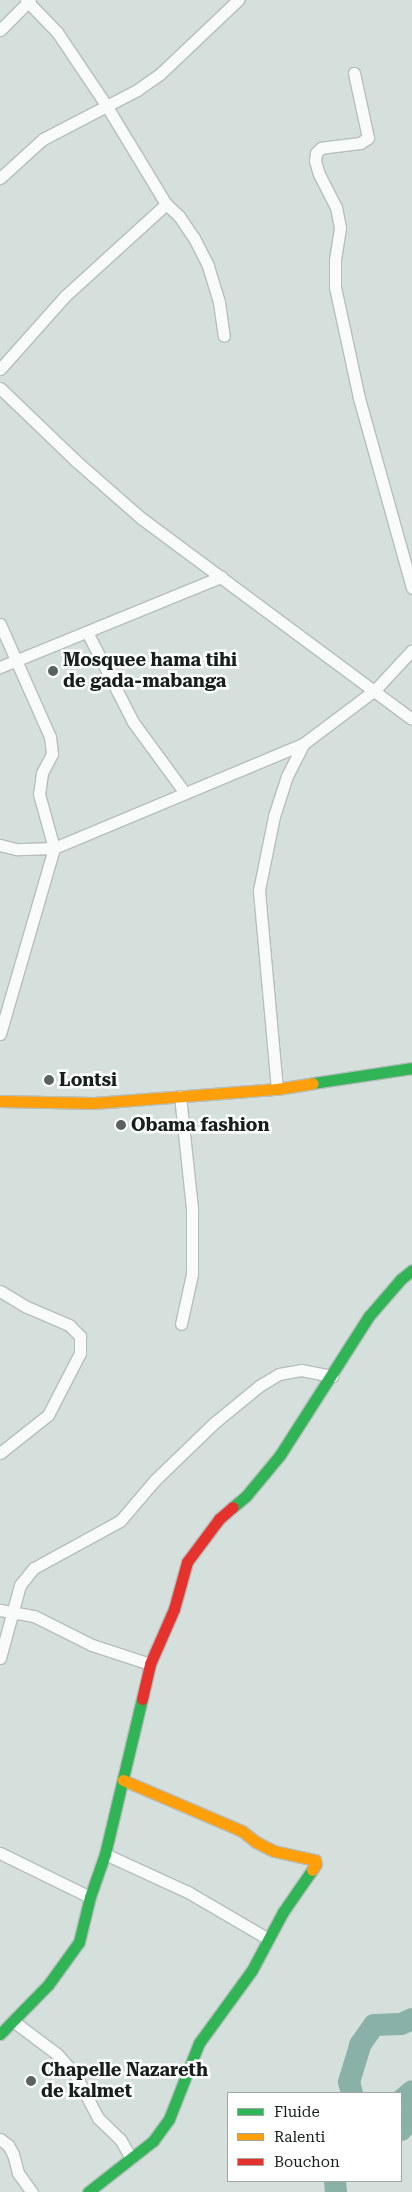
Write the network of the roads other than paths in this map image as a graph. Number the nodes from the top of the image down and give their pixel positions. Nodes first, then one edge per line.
1 (28, 1) edge
2 (231, 2) edge
3 (0, 30) edge
4 (354, 73) dead end
5 (106, 105) junction
6 (0, 178) edge
7 (166, 204) junction
8 (224, 336) dead end
9 (0, 370) edge
10 (0, 388) edge
11 (221, 577) junction
12 (412, 588) edge
13 (0, 624) edge
14 (87, 632) junction
15 (412, 650) edge
16 (17, 660) junction
17 (0, 667) edge
18 (374, 690) junction
19 (412, 719) edge
20 (303, 744) junction
21 (185, 794) junction
22 (0, 845) edge
23 (54, 848) junction
24 (0, 1034) edge
25 (412, 1068) edge
26 (277, 1089) junction
27 (180, 1096) junction
28 (0, 1101) edge
29 (412, 1270) edge
30 (0, 1291) edge
31 (181, 1324) dead end
32 (332, 1376) junction
33 (0, 1453) edge
34 (0, 1610) edge
35 (13, 1612) junction
36 (0, 1658) edge
37 (150, 1664) junction
38 (123, 1780) junction
39 (0, 1853) edge
40 (105, 1854) junction
41 (90, 1897) junction
42 (268, 1938) junction
43 (13, 2021) junction
44 (0, 2034) edge
45 (0, 2139) edge
46 (131, 2158) junction
47 (32, 2192) edge
48 (88, 2192) edge

1 - 3 street
1 - 5 street
2 - 5 street
4 - 12 street
5 - 6 street
5 - 7 street
7 - 8 street
7 - 9 street
10 - 11 street
11 - 14 street
11 - 18 street
13 - 16 street
14 - 16 street
14 - 21 street
15 - 18 street
16 - 17 street
16 - 23 street
18 - 19 street
18 - 20 street
20 - 21 street
20 - 26 street
21 - 23 street
22 - 23 street
23 - 24 street
25 - 26 street
26 - 27 street
27 - 28 street
27 - 31 street
29 - 32 street
30 - 33 street
32 - 35 street
32 - 37 street
34 - 35 street
35 - 36 street
35 - 37 street
37 - 38 street
38 - 40 street
38 - 42 street
39 - 41 street
40 - 41 street
40 - 42 street
41 - 43 street
42 - 46 street
43 - 44 street
43 - 46 street
45 - 47 street
46 - 48 street

